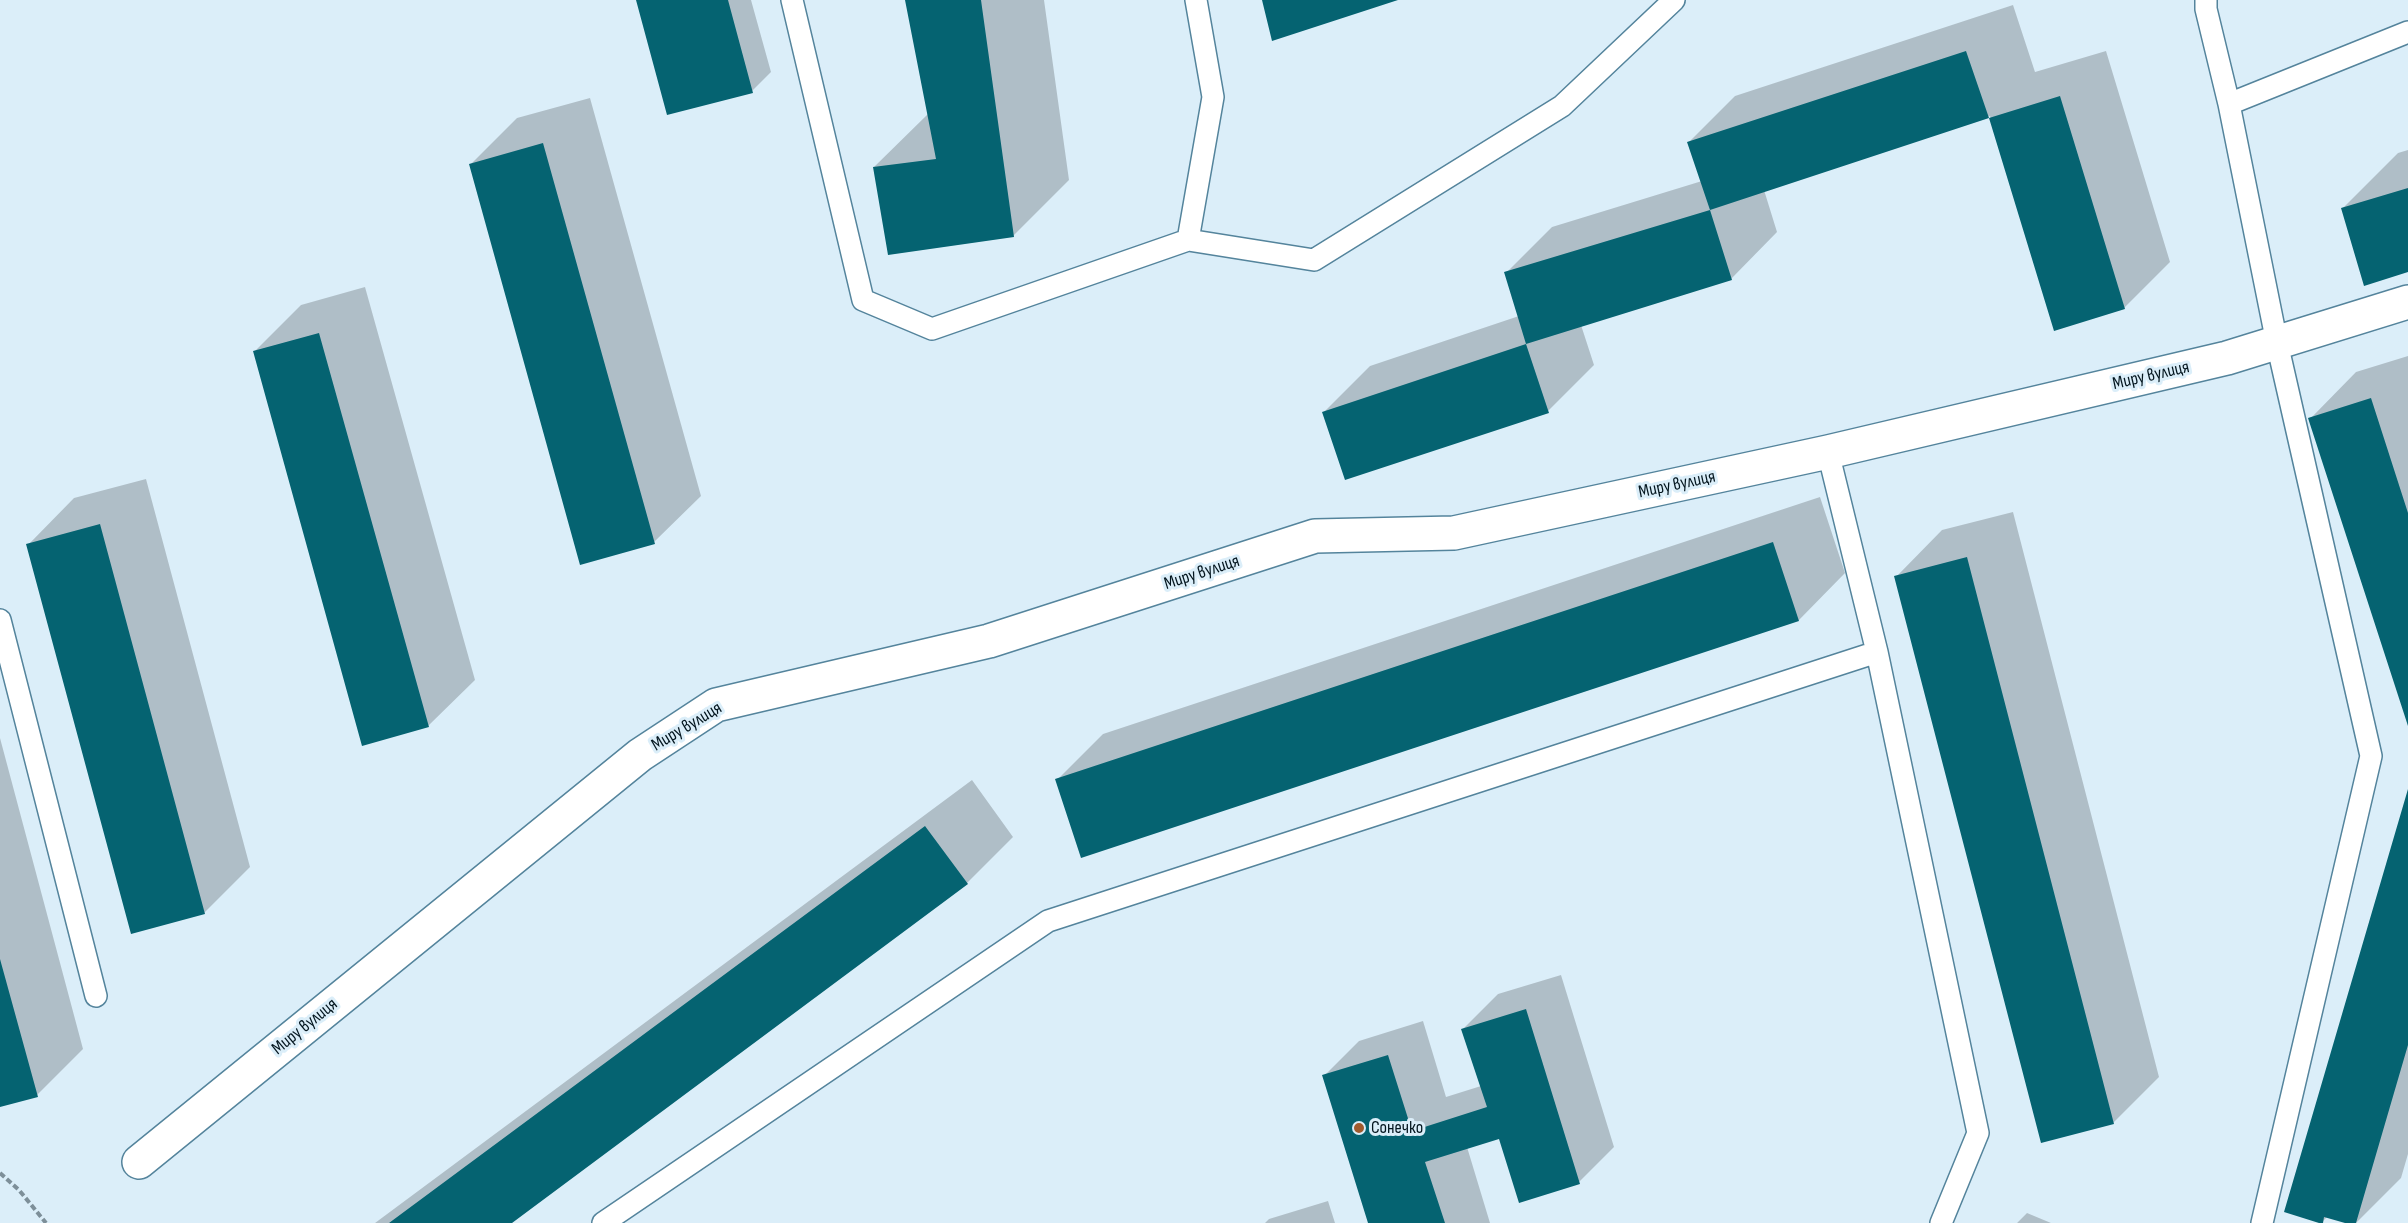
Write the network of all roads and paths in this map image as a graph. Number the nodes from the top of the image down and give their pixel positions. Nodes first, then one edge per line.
1 (792, 0) edge
2 (1196, 0) edge
3 (1674, 0) edge
4 (2206, 0) edge
5 (2408, 32) edge
6 (2229, 104) junction
7 (1188, 240) junction
8 (2408, 302) edge
9 (2277, 343) junction
10 (1828, 452) junction
11 (0, 620) edge
12 (1877, 652) junction
13 (96, 996) dead end
14 (139, 1162) dead end
15 (0, 1173) edge
16 (46, 1223) edge
17 (603, 1223) edge
18 (1941, 1223) edge
19 (2262, 1223) edge

1 - 7 lane
2 - 7 lane
3 - 7 lane
4 - 6 lane
5 - 6 lane
6 - 9 lane
8 - 9 street, Миру вулиця
9 - 10 street, Миру вулиця
9 - 19 lane
10 - 12 lane
10 - 14 street, Миру вулиця
11 - 13 lane
12 - 17 lane
12 - 18 lane
15 - 16 path

